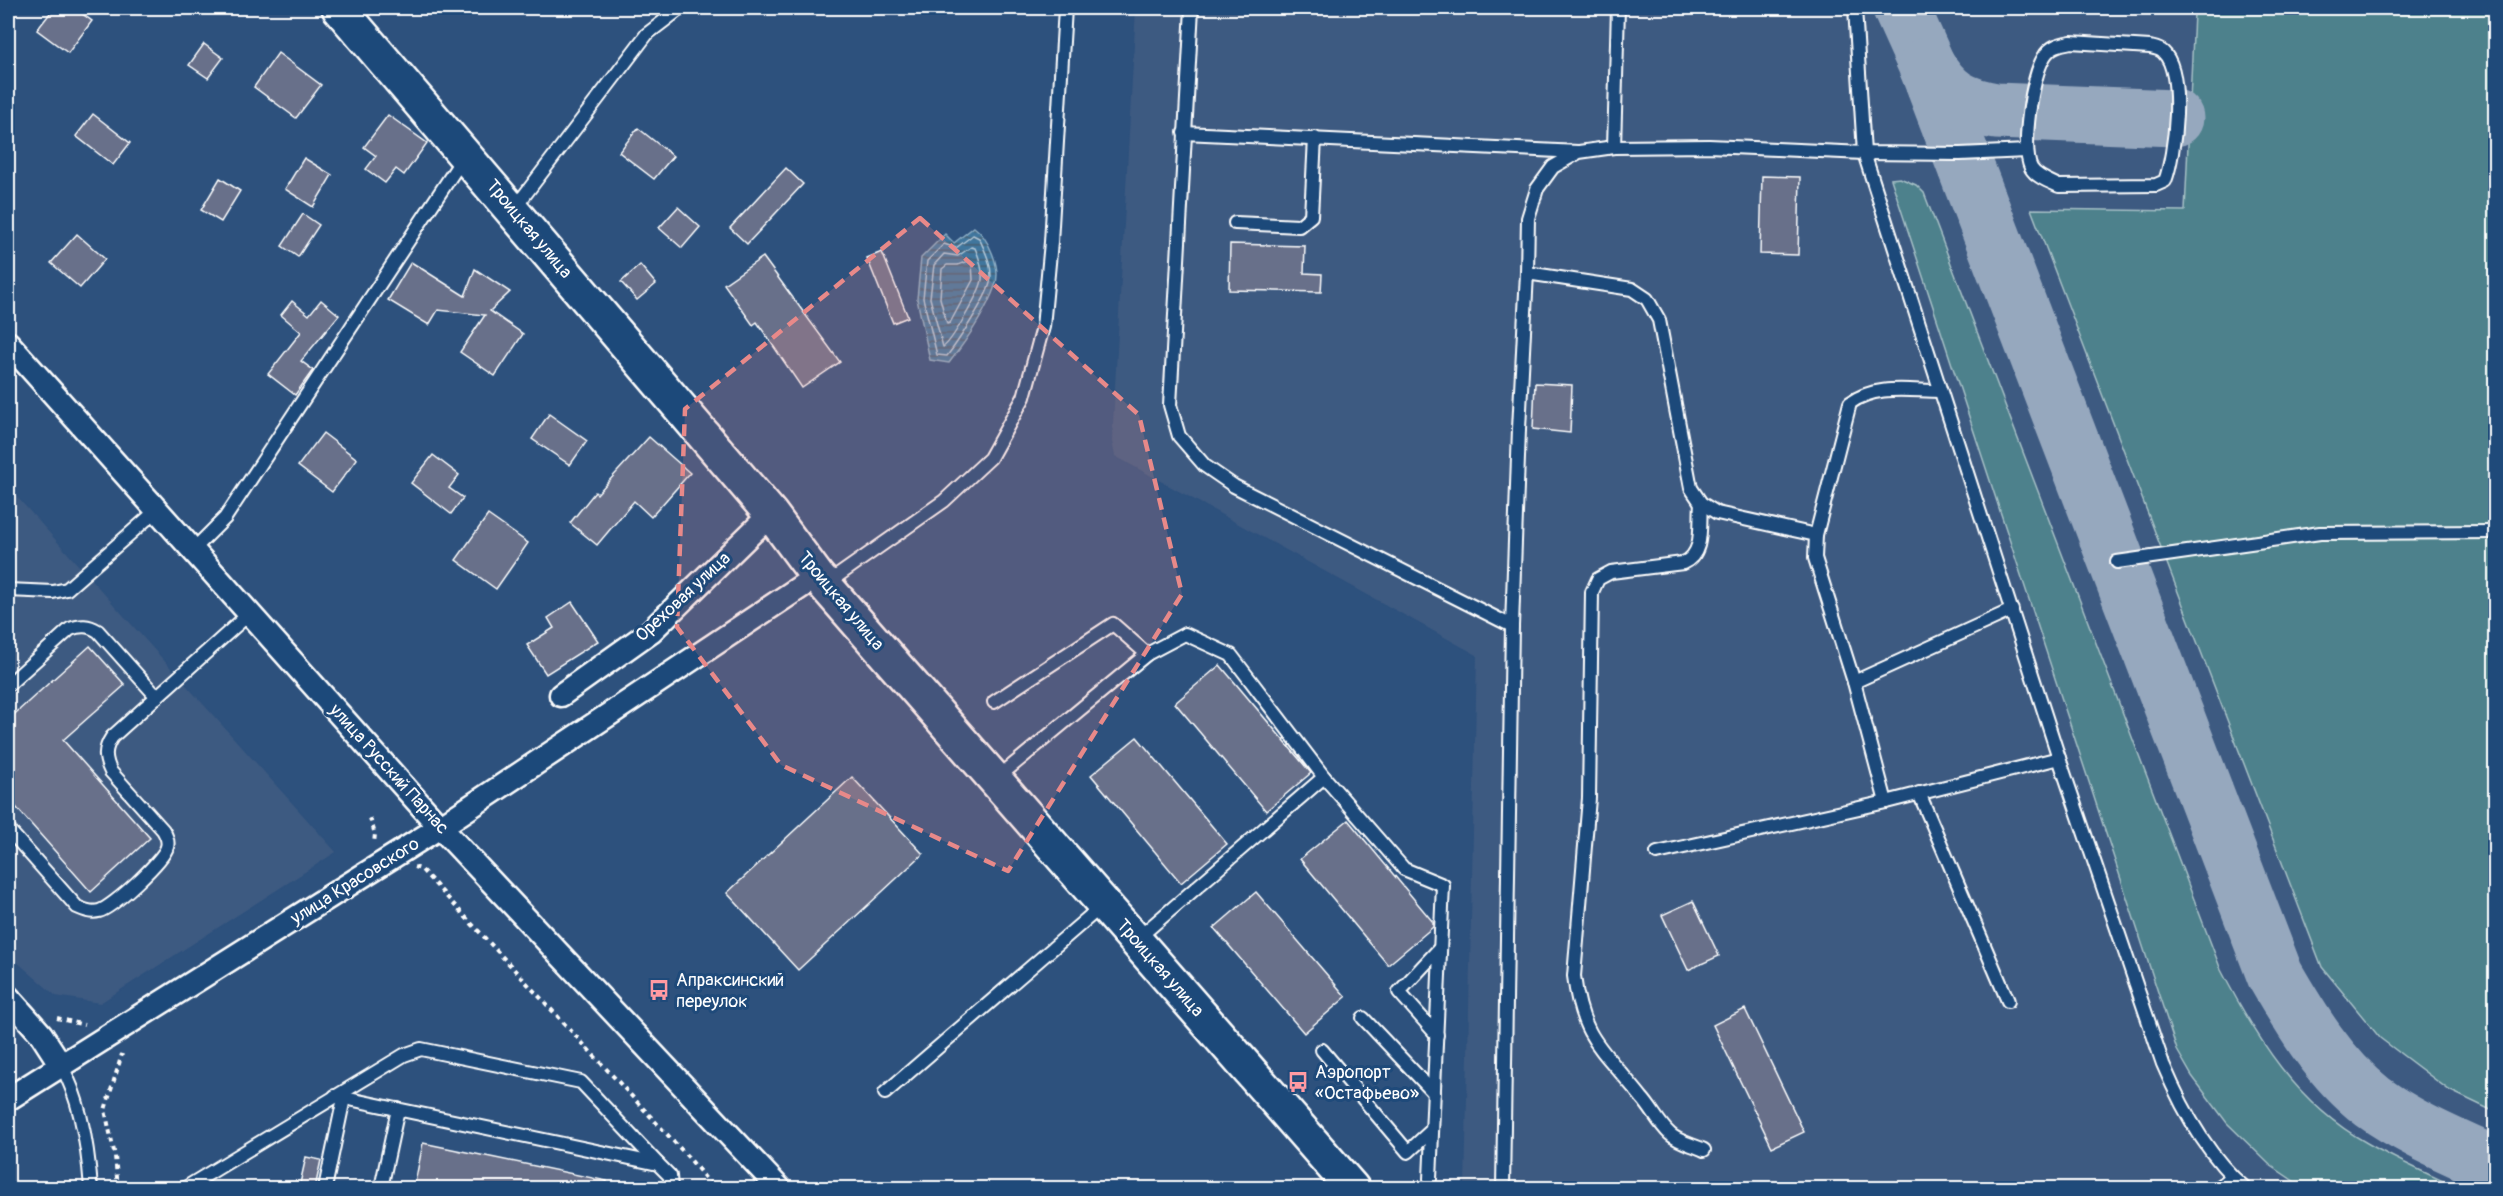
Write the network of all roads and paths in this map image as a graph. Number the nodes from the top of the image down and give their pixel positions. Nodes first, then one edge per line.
1 (339, 8) edge
2 (681, 8) edge
3 (1065, 8) edge
4 (1192, 8) edge
5 (1618, 8) edge
6 (1855, 8) edge
7 (1184, 133) junction
8 (1315, 138) junction
9 (1614, 147) junction
10 (2027, 151) junction
11 (1579, 152) junction
12 (1864, 153) junction
13 (465, 154) junction
14 (513, 210) junction
15 (1235, 224) dead end
16 (1527, 273) junction
17 (8, 343) edge
18 (1940, 391) junction
19 (1701, 503) junction
20 (157, 510) junction
21 (771, 514) junction
22 (2496, 532) edge
23 (1816, 535) junction
24 (193, 550) junction
25 (2117, 562) dead end
26 (821, 581) junction
27 (8, 590) edge
28 (2012, 610) junction
29 (250, 613) junction
30 (1512, 626) junction
31 (1147, 654) junction
32 (1854, 682) junction
33 (8, 685) edge
34 (561, 695) dead end
35 (157, 697) junction
36 (994, 702) dead end
37 (2060, 758) junction
38 (1324, 777) junction
39 (995, 780) junction
40 (1919, 793) junction
41 (1886, 802) junction
42 (440, 827) junction
43 (8, 829) edge
44 (1657, 853) dead end
45 (410, 865) dead end
46 (1105, 903) junction
47 (1136, 940) junction
48 (1440, 948) junction
49 (8, 997) edge
50 (2008, 1002) dead end
51 (1363, 1018) dead end
52 (1437, 1035) junction
53 (124, 1044) dead end
54 (1322, 1050) dead end
55 (61, 1065) junction
56 (885, 1093) dead end
57 (1434, 1093) junction
58 (340, 1097) junction
59 (8, 1099) edge
60 (398, 1109) junction
61 (1432, 1130) junction
62 (1704, 1150) dead end
63 (658, 1164) junction
64 (2232, 1178) junction
65 (1430, 1179) dead end
66 (773, 1186) edge
67 (91, 1188) edge
68 (118, 1188) edge
69 (185, 1188) edge
70 (325, 1188) edge
71 (381, 1188) edge
72 (671, 1188) edge
73 (713, 1188) edge
74 (1352, 1188) edge
75 (1503, 1188) edge
76 (2218, 1188) edge
77 (2245, 1188) edge

1 - 13 street, Троицкая улица
2 - 14 lane
3 - 26 lane
4 - 7 lane
5 - 9 lane
6 - 12 lane
7 - 8 lane
7 - 30 lane
8 - 11 lane
8 - 15 lane
9 - 11 lane
9 - 12 lane
10 - 10 lane
10 - 12 lane
11 - 16 lane
12 - 18 lane
13 - 14 street, Троицкая улица
13 - 24 lane
14 - 21 street, Троицкая улица
16 - 19 lane
16 - 30 lane
17 - 20 street, улица Русский Парнас
18 - 23 lane
18 - 28 lane
19 - 23 lane
19 - 62 lane
20 - 24 street, улица Русский Парнас
20 - 27 lane
21 - 26 street, Троицкая улица
21 - 34 street, Ореховая улица
22 - 25 lane
23 - 32 lane
24 - 29 street, улица Русский Парнас
26 - 39 street, Троицкая улица
26 - 42 street, улица Красовского
28 - 32 lane
28 - 37 lane
29 - 35 lane
29 - 42 street, улица Русский Парнас
30 - 75 lane
31 - 36 lane
31 - 38 lane
31 - 39 lane
32 - 41 lane
33 - 35 lane
35 - 43 lane
37 - 40 lane
37 - 64 lane
38 - 47 lane
38 - 48 lane
39 - 46 street, Троицкая улица
40 - 41 lane
40 - 50 lane
41 - 44 lane
42 - 55 street, улица Красовского
42 - 66 street, улица Русский Парнас
45 - 73 path
46 - 47 street, Троицкая улица
46 - 56 lane
47 - 74 street, Троицкая улица
48 - 52 lane
48 - 52 lane
49 - 55 street
51 - 57 lane
52 - 57 lane
53 - 68 path
54 - 61 lane
55 - 59 street, улица Красовского
55 - 67 lane
57 - 61 lane
58 - 60 lane
58 - 63 lane
58 - 69 lane
58 - 70 lane
60 - 63 lane
60 - 71 lane
61 - 65 lane
63 - 72 lane
64 - 76 lane
64 - 77 lane

